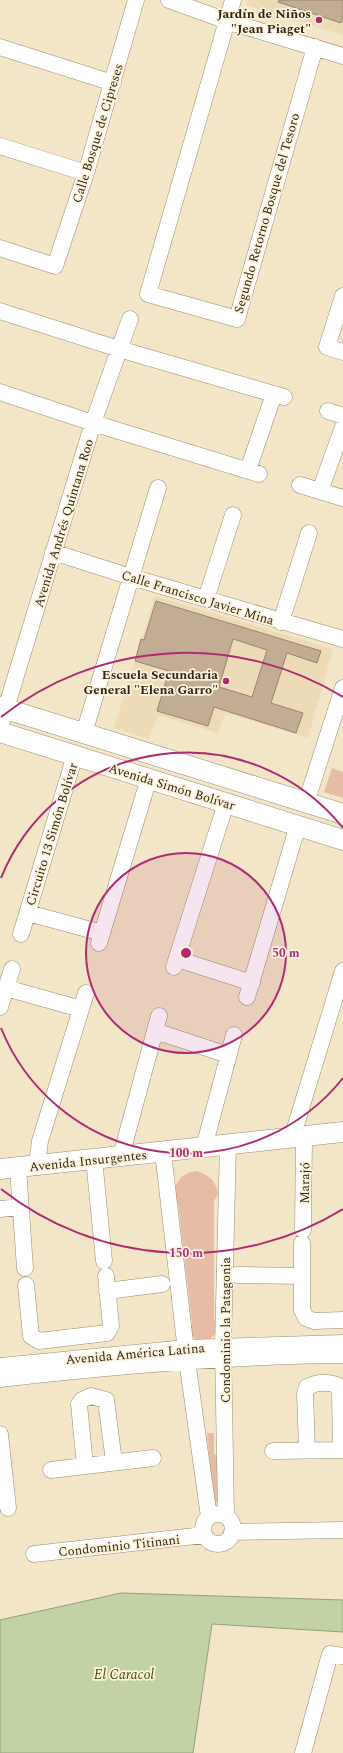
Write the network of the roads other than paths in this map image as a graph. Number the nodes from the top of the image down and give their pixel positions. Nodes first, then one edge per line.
1 (136, 0) edge
2 (169, 0) edge
3 (233, 0) edge
4 (227, 21) junction
5 (0, 47) edge
6 (315, 47) junction
7 (343, 56) edge
8 (113, 83) junction
9 (0, 146) edge
10 (86, 173) junction
11 (0, 248) edge
12 (343, 296) edge
13 (0, 311) edge
14 (130, 319) dead end
15 (119, 349) junction
16 (343, 352) edge
17 (0, 392) edge
18 (93, 423) junction
19 (343, 427) edge
20 (300, 485) dead end
21 (158, 488) dead end
22 (320, 491) junction
23 (343, 498) edge
24 (233, 515) dead end
25 (309, 533) dead end
26 (53, 552) junction
27 (130, 577) junction
28 (206, 599) junction
29 (281, 622) junction
30 (343, 639) edge
31 (343, 688) edge
32 (3, 708) edge
33 (0, 728) edge
34 (0, 732) edge
35 (84, 733) junction
36 (75, 755) junction
37 (197, 769) junction
38 (149, 778) junction
39 (189, 791) junction
40 (226, 803) junction
41 (306, 803) junction
42 (343, 814) edge
43 (298, 826) junction
44 (343, 840) edge
45 (28, 913) junction
46 (21, 934) dead end
47 (12, 969) dead end
48 (343, 971) edge
49 (6, 988) junction
50 (86, 992) dead end
51 (0, 1007) edge
52 (81, 1009) junction
53 (160, 1016) dead end
54 (155, 1031) junction
55 (234, 1035) dead end
56 (228, 1055) junction
57 (343, 1132) edge
58 (298, 1137) junction
59 (228, 1145) junction
60 (204, 1147) junction
61 (163, 1152) junction
62 (121, 1156) junction
63 (94, 1159) junction
64 (18, 1167) edge
65 (20, 1207) junction
66 (0, 1209) edge
67 (25, 1268) dead end
68 (238, 1275) dead end
69 (106, 1276) junction
70 (302, 1276) junction
71 (162, 1284) dead end
72 (26, 1285) dead end
73 (343, 1320) edge
74 (76, 1337) junction
75 (343, 1343) edge
76 (223, 1352) junction
77 (187, 1354) junction
78 (322, 1356) junction
79 (343, 1356) edge
80 (77, 1358) junction
81 (0, 1366) edge
82 (89, 1369) junction
83 (0, 1379) edge
84 (322, 1383) junction
85 (91, 1396) junction
86 (0, 1434) edge
87 (273, 1450) dead end
88 (307, 1450) junction
89 (342, 1450) edge
90 (153, 1458) dead end
91 (114, 1462) junction
92 (85, 1466) junction
93 (51, 1470) dead end
94 (8, 1508) dead end
95 (226, 1516) junction
96 (208, 1517) junction
97 (343, 1530) edge
98 (232, 1532) junction
99 (204, 1535) junction
100 (34, 1554) dead end
101 (343, 1656) edge
102 (303, 1753) edge

1 - 8 street, Calle Bosque de Cipreses
2 - 4 street
3 - 4 street
4 - 6 street
4 - 6 street, Segundo Retorno Bosque del Tesoro
5 - 8 street
6 - 7 street
8 - 10 street, Calle Bosque de Cipreses
9 - 10 street
10 - 11 street, Calle Bosque de Cipreses
12 - 16 street
13 - 15 street
14 - 15 street, Avenida Andrés Quintana Roo
15 - 18 street, Avenida Andrés Quintana Roo
15 - 18 street
17 - 18 street
18 - 26 street, Avenida Andrés Quintana Roo
19 - 22 street
20 - 22 street
21 - 27 street
22 - 23 street
24 - 28 street
25 - 29 street
26 - 27 street, Calle Francisco Javier Mina
26 - 32 street, Avenida Andrés Quintana Roo
27 - 28 street, Calle Francisco Javier Mina
27 - 35 street
28 - 29 street, Calle Francisco Javier Mina
29 - 30 street, Calle Francisco Javier Mina
31 - 41 street
32 - 33 street, Avenida Andrés Quintana Roo
32 - 35 main road, Avenida Simón Bolívar
34 - 36 main road, Avenida Simón Bolívar
35 - 37 main road, Avenida Simón Bolívar
36 - 38 main road, Avenida Simón Bolívar
36 - 45 street, Circuito 13 Simón Bolívar
37 - 39 main road
37 - 41 main road, Avenida Simón Bolívar
38 - 39 main road, Avenida Simón Bolívar
38 - 45 street, Circuito 13 Simón Bolívar
39 - 40 main road, Avenida Simón Bolívar
40 - 43 main road, Avenida Simón Bolívar
40 - 43 street
41 - 42 main road, Avenida Simón Bolívar
43 - 44 main road, Avenida Simón Bolívar
45 - 46 street, Circuito 13 Simón Bolívar
47 - 49 street
48 - 58 street, Marajó
49 - 51 street
49 - 52 street
50 - 52 street
52 - 64 street
53 - 54 street
54 - 56 street
54 - 62 street
55 - 56 street
56 - 60 street
57 - 58 main road, Avenida Insurgentes
58 - 59 main road, Avenida Insurgentes
58 - 70 street, Marajó
59 - 60 main road, Avenida Insurgentes
59 - 76 street, Condominio la Patagonia
60 - 61 main road, Avenida Insurgentes
61 - 62 main road, Avenida Insurgentes
61 - 77 street
62 - 63 main road, Avenida Insurgentes
63 - 64 main road, Avenida Insurgentes
63 - 69 street
64 - 65 street
65 - 66 street
65 - 67 street
68 - 70 street
69 - 71 street
69 - 74 street
70 - 73 street, Marajó
72 - 74 street
74 - 80 street
75 - 76 street, Avenida América Latina
76 - 77 street, Avenida América Latina
76 - 78 street, Avenida América Latina
76 - 95 street, Condominio la Patagonia
77 - 80 street, Avenida América Latina
77 - 82 street, Avenida América Latina
77 - 96 street
78 - 79 street, Avenida América Latina
78 - 84 street
80 - 81 street, Avenida América Latina
82 - 83 street, Avenida América Latina
82 - 85 street
84 - 88 street
84 - 89 street
85 - 91 street
85 - 92 street
86 - 94 street
87 - 88 street
88 - 89 street
90 - 91 street
91 - 92 street
92 - 93 street
95 - 96 street
95 - 98 street, Condominio la Patagonia
96 - 99 street
97 - 98 street
98 - 99 street
99 - 100 street, Condominio Titinani
101 - 102 street

